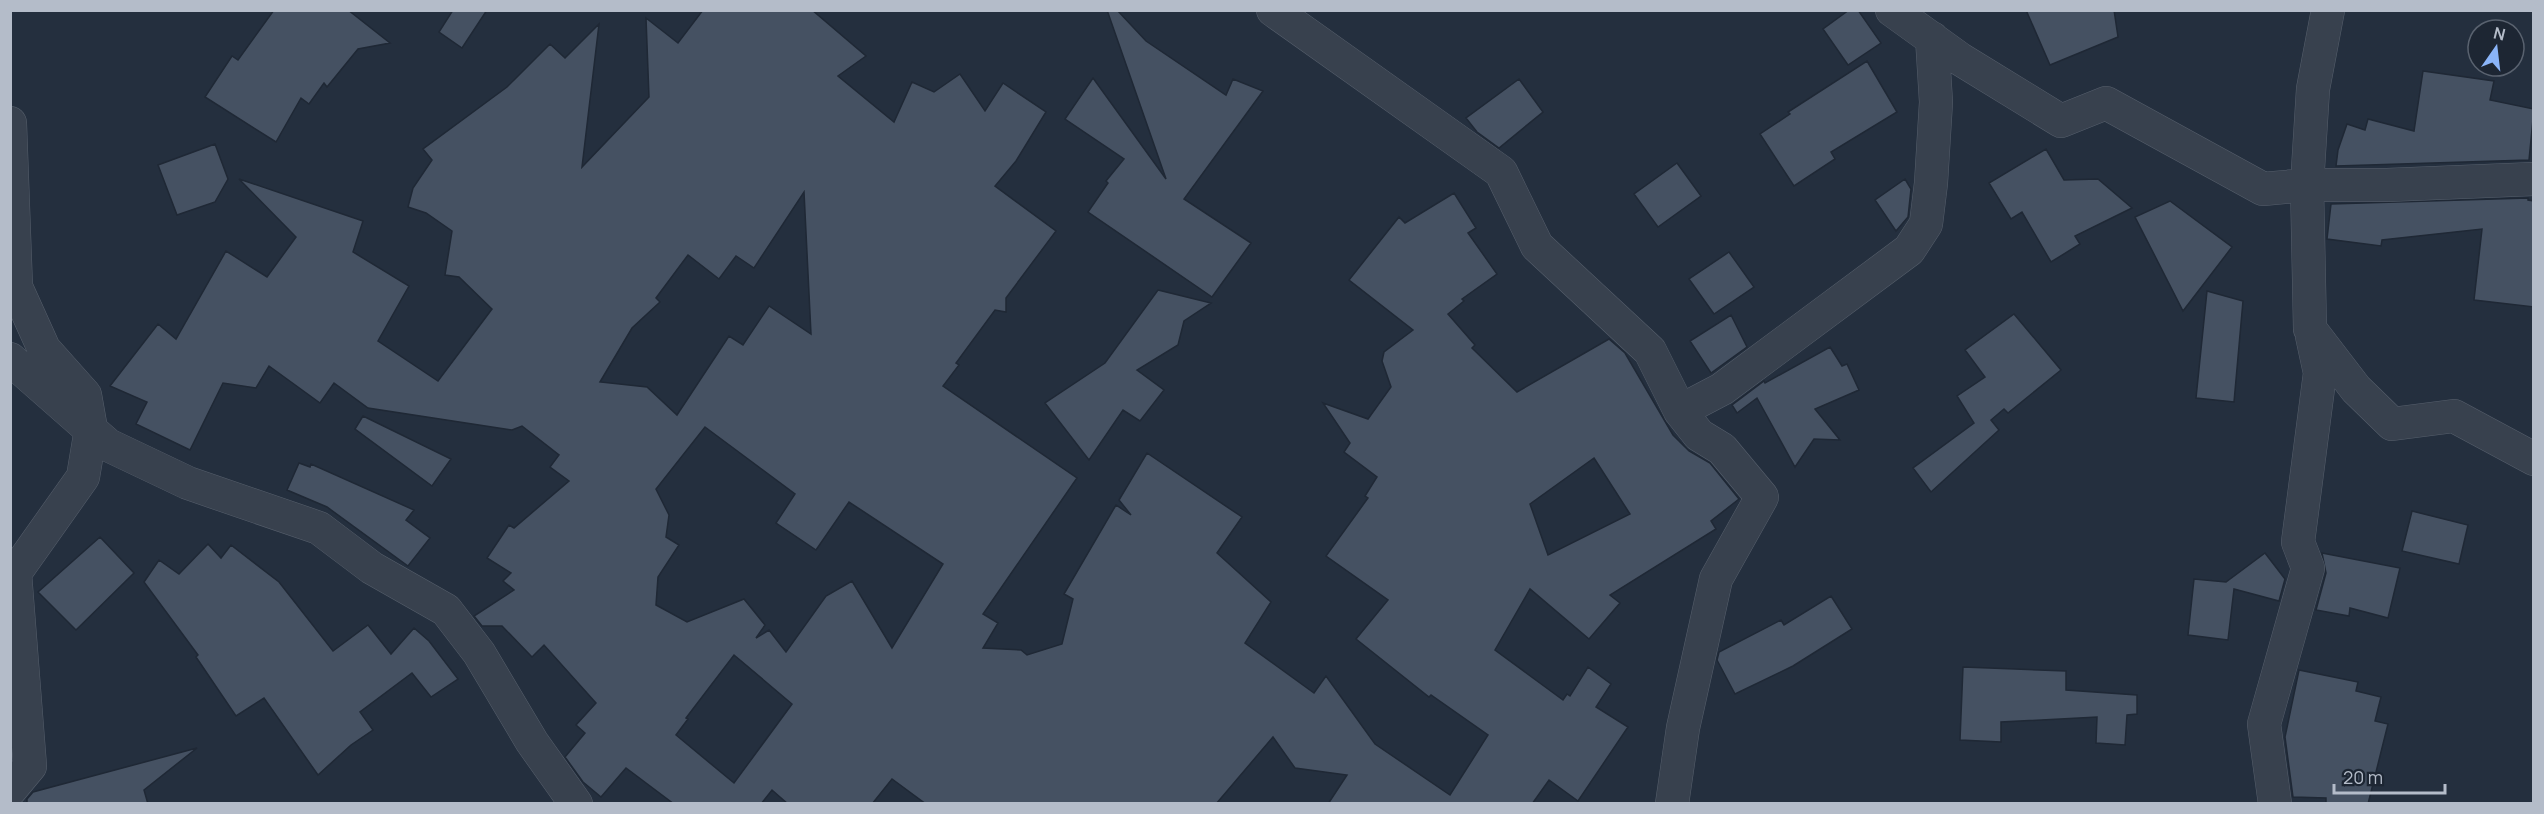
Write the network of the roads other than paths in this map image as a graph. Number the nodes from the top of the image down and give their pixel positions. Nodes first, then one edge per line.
1 (1274, 10) edge
2 (1892, 10) edge
3 (2328, 10) edge
4 (1932, 39) junction
5 (10, 123) edge
6 (2534, 179) edge
7 (2307, 185) junction
8 (2310, 329) junction
9 (10, 359) edge
10 (1680, 411) junction
11 (91, 429) junction
12 (2534, 459) edge
13 (10, 790) edge
14 (576, 804) edge
15 (1672, 804) edge
16 (2275, 804) edge

1 - 10 street
2 - 4 street
3 - 7 street
4 - 7 street
4 - 10 street
5 - 11 street
6 - 7 street
7 - 8 street
8 - 12 street
8 - 16 street
9 - 11 street
10 - 15 street
11 - 13 street
11 - 14 street

